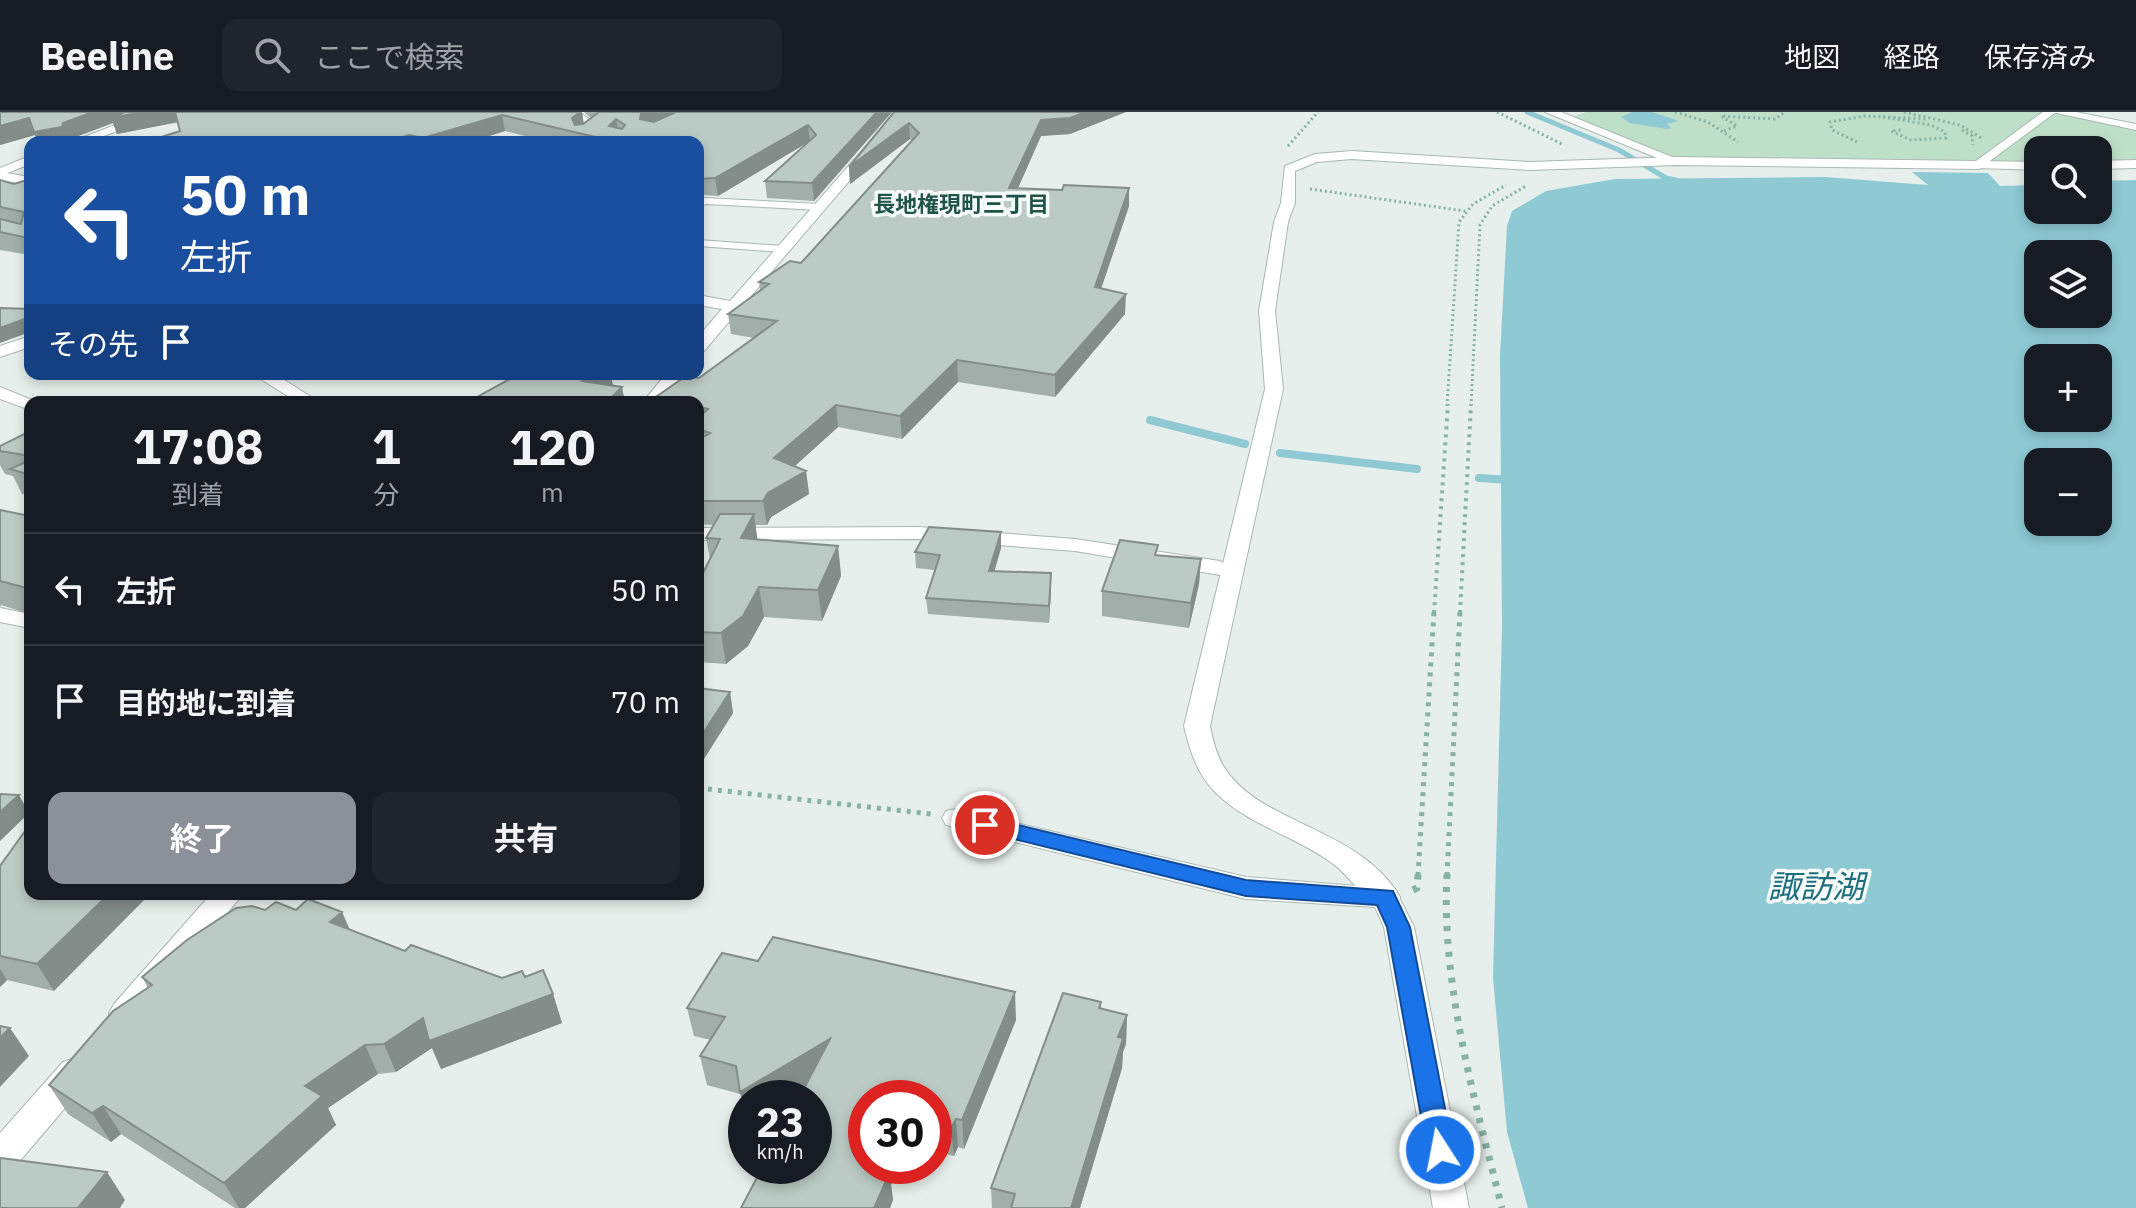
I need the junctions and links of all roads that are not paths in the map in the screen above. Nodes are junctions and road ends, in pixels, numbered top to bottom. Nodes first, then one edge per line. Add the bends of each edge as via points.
1 (160, 112) edge
2 (573, 112) edge
3 (902, 112) edge
4 (1551, 112) edge
5 (2050, 112) edge
6 (2058, 112) edge
7 (2136, 127) edge
8 (588, 135) edge
9 (94, 136) edge
10 (1671, 161) junction
11 (24, 163) edge
12 (2136, 164) edge
13 (1979, 165) junction
14 (2112, 165) edge
15 (2024, 166) edge
16 (0, 174) edge
17 (24, 180) edge
18 (724, 189) edge
19 (704, 202) edge
20 (704, 203) edge
21 (820, 207) junction
22 (783, 242) junction
23 (704, 243) edge
24 (704, 301) edge
25 (733, 306) junction
26 (704, 340) edge
27 (24, 343) edge
28 (0, 352) edge
29 (272, 380) edge
30 (670, 380) edge
31 (0, 392) edge
32 (300, 396) edge
33 (657, 396) edge
34 (24, 402) edge
35 (704, 534) edge
36 (1220, 568) dead end
37 (0, 615) edge
38 (24, 620) edge
39 (956, 818) road end
40 (1385, 897) junction
41 (223, 900) edge
42 (0, 1158) edge
43 (1451, 1208) edge

1 - 9 street
2 - 8 lane via 596,127
3 - 21 street
4 - 10 street
5 - 13 street
6 - 7 street
10 - 13 street
10 - 40 street via 1568,165 1338,155 1289,169 1267,311 1274,389 1197,726 1205,763 1225,787 1259,813 1347,858
11 - 16 street
12 - 14 street
13 - 15 street
16 - 17 street
18 - 19 lane
20 - 21 lane
21 - 22 street
22 - 23 lane
22 - 25 street
24 - 25 street
25 - 26 street
27 - 28 street
29 - 32 street
30 - 33 street
31 - 34 street
35 - 36 street via 919,533 1075,545
37 - 38 street
39 - 40 street via 1246,888
40 - 43 street via 1402,941
41 - 42 street

